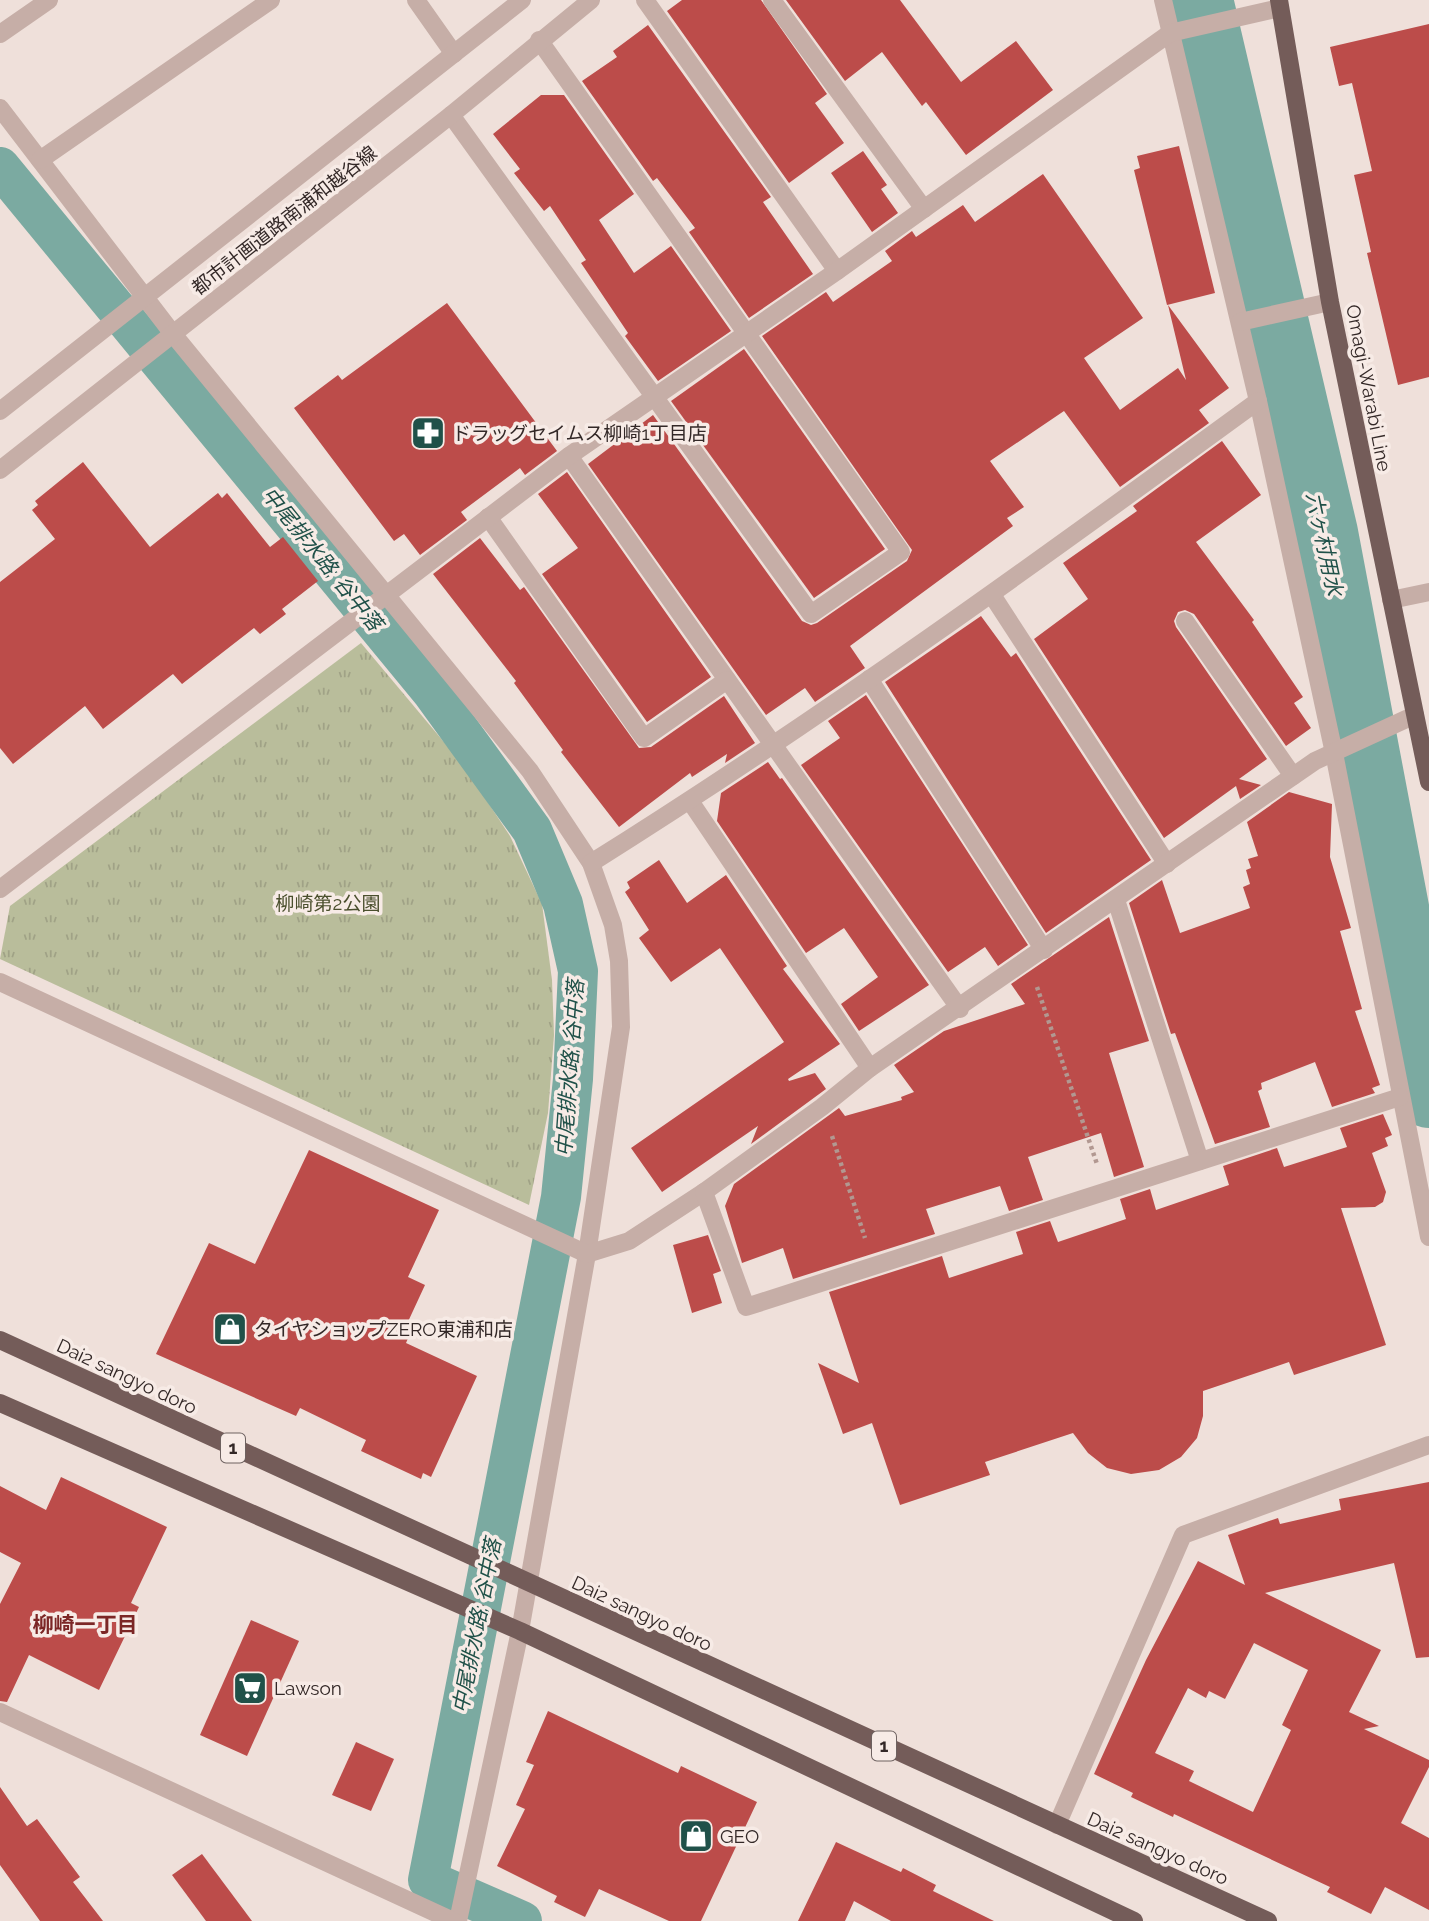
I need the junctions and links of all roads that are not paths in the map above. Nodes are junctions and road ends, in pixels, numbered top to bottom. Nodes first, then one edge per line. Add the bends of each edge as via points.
1 (49, 0) edge
2 (271, 0) edge
3 (416, 0) edge
4 (522, 0) edge
5 (591, 0) edge
6 (645, 0) edge
7 (772, 0) edge
8 (1163, 0) edge
9 (1279, 4) edge
10 (1170, 33) junction
11 (0, 34) edge
12 (539, 40) junction
13 (454, 54) junction
14 (0, 108) edge
15 (451, 115) junction
16 (40, 160) junction
17 (924, 209) junction
18 (837, 271) junction
19 (139, 302) junction
20 (1330, 302) junction
21 (1240, 322) junction
22 (748, 332) junction
23 (168, 338) junction
24 (656, 397) junction
25 (1258, 401) junction
26 (0, 411) edge
27 (569, 456) junction
28 (0, 470) edge
29 (488, 517) junction
30 (1429, 592) edge
31 (385, 593) junction
32 (992, 595) junction
33 (1391, 600) junction
34 (1185, 621) dead end
35 (869, 679) junction
36 (727, 680) junction
37 (1415, 715) junction
38 (773, 745) junction
39 (1334, 752) junction
40 (1293, 776) junction
41 (1429, 782) edge
42 (690, 801) junction
43 (591, 863) junction
44 (1167, 864) junction
45 (0, 889) edge
46 (1116, 900) junction
47 (1044, 950) junction
48 (0, 982) edge
49 (960, 1009) junction
50 (870, 1068) junction
51 (1400, 1097) junction
52 (1200, 1161) junction
53 (704, 1192) junction
54 (1429, 1237) edge
55 (587, 1254) junction
56 (0, 1340) edge
57 (0, 1404) edge
58 (1429, 1445) edge
59 (527, 1583) junction
60 (520, 1631) junction
61 (0, 1712) edge
62 (1057, 1825) junction
63 (457, 1917) edge
64 (1134, 1921) edge
65 (1268, 1921) edge

1 - 11 street
2 - 16 street
3 - 13 street
4 - 13 street, 都市計画道路南浦和越谷線
5 - 12 street, 都市計画道路南浦和越谷線
6 - 18 street
7 - 17 street
8 - 10 street
9 - 10 street
9 - 20 main road, Omagi-Warabi Line
10 - 17 street
10 - 21 street
12 - 15 street, 都市計画道路南浦和越谷線
12 - 22 street
13 - 19 street, 都市計画道路南浦和越谷線
14 - 16 street
15 - 23 street, 都市計画道路南浦和越谷線
15 - 24 street
16 - 19 street
17 - 18 street
18 - 22 street
19 - 23 street
19 - 26 street, 都市計画道路南浦和越谷線
20 - 21 street
20 - 33 main road, Omagi-Warabi Line
21 - 25 street
22 - 24 street
22 - 24 street via 901,552 811,614
23 - 28 street, 都市計画道路南浦和越谷線
23 - 31 street
24 - 27 street
25 - 32 street
25 - 39 street
27 - 29 street
27 - 36 street
29 - 31 street
29 - 36 street via 645,738
30 - 33 street
31 - 43 street via 530,771
31 - 45 street
32 - 35 street
32 - 44 street
33 - 37 main road, Omagi-Warabi Line
34 - 40 street
35 - 38 street
35 - 47 street
36 - 38 street
37 - 39 street
37 - 41 main road, Omagi-Warabi Line
38 - 42 street
38 - 49 street
39 - 40 street
39 - 51 street
40 - 44 street
42 - 43 street
42 - 50 street
43 - 55 street via 613,925 621,1027
44 - 46 street
46 - 47 street
46 - 52 street
47 - 49 street
48 - 55 street
49 - 50 street
50 - 53 street
51 - 52 street
51 - 54 street
52 - 53 street via 746,1307
53 - 55 street via 629,1241
55 - 59 street
56 - 59 main road, Dai2 sangyo doro / 1
57 - 60 main road
58 - 62 street via 1183,1535
59 - 60 street
59 - 62 main road, Dai2 sangyo doro / 1
60 - 63 street
60 - 64 main road
61 - 63 street
62 - 65 main road, Dai2 sangyo doro / 1

